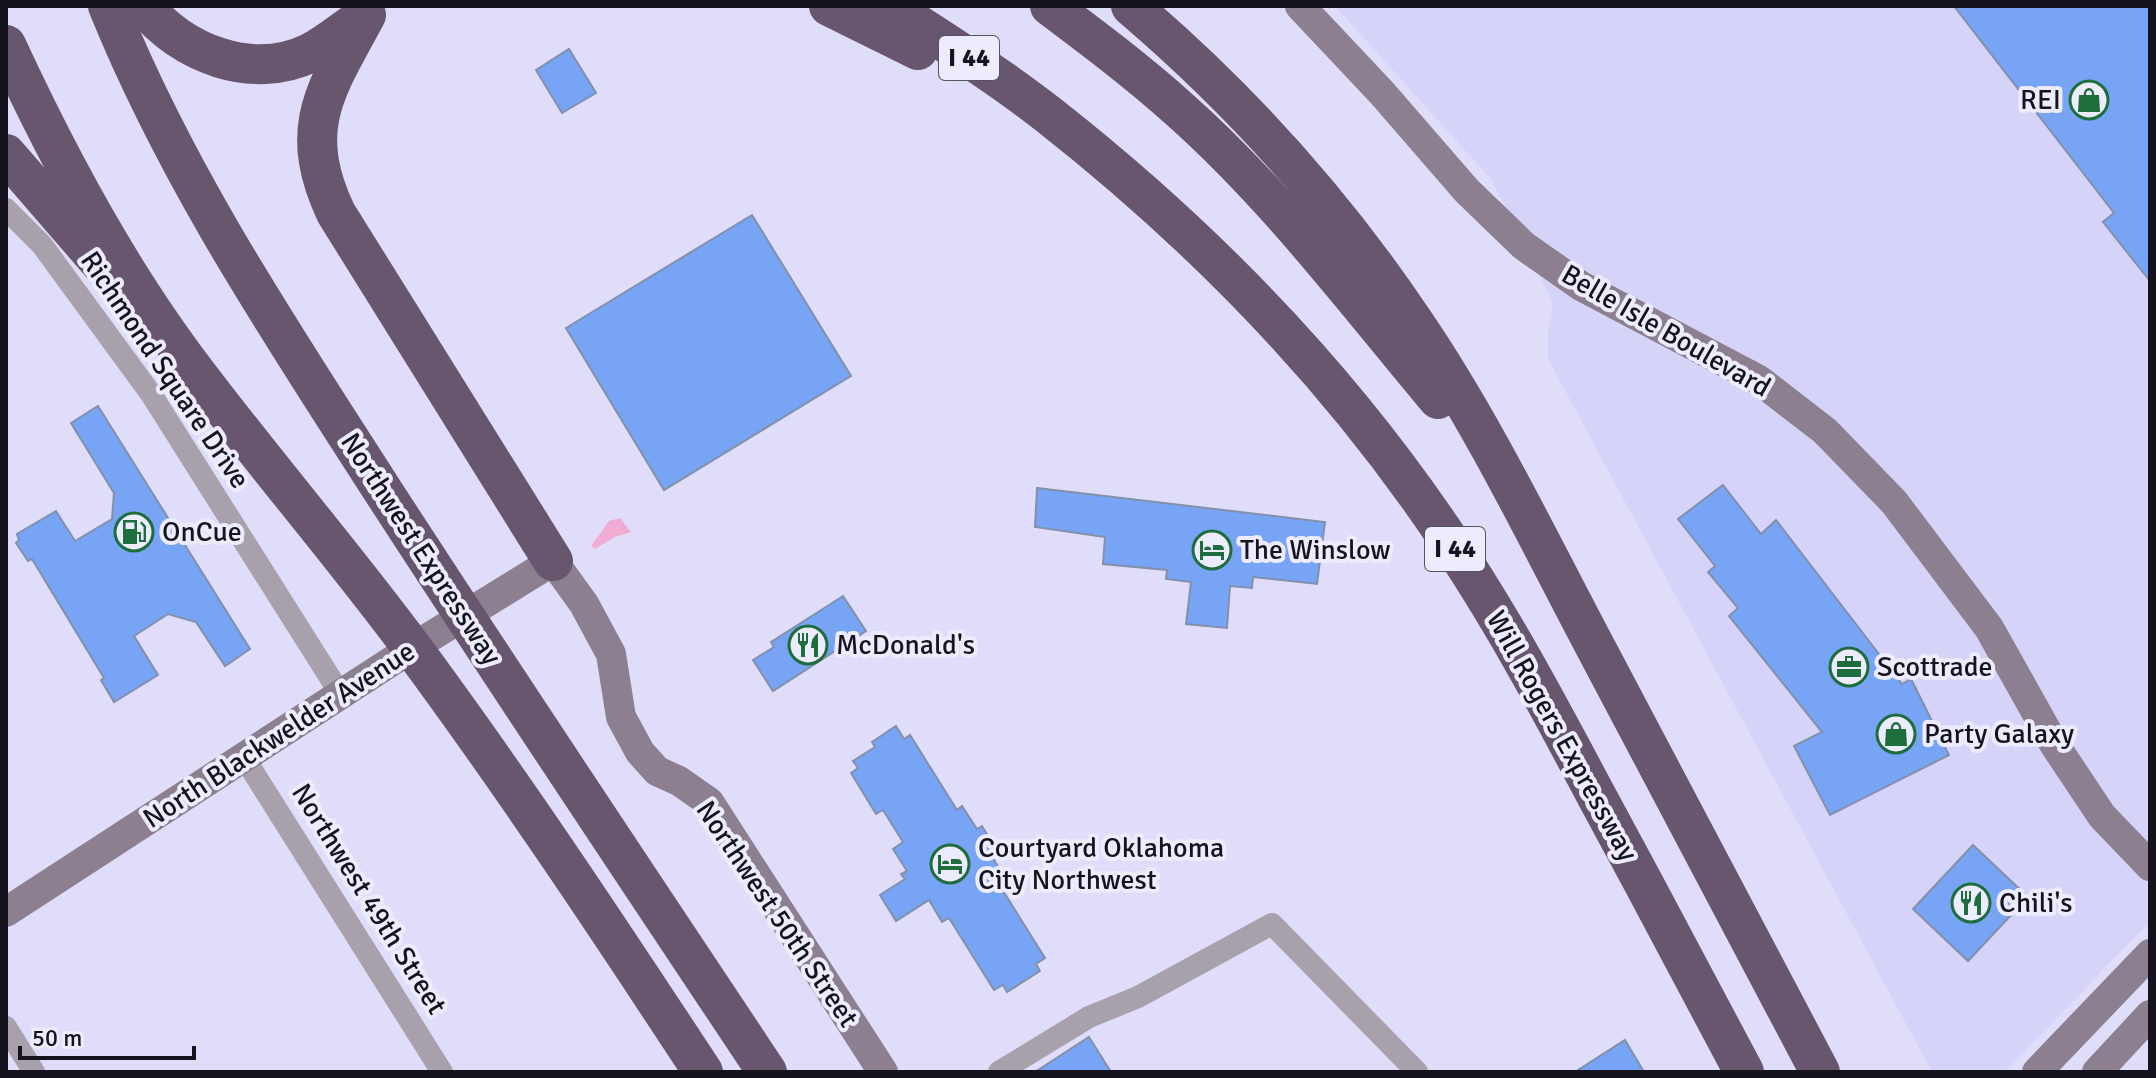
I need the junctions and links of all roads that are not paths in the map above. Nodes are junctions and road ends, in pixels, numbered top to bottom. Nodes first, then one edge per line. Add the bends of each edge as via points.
1 (108, 6) edge
2 (144, 6) edge
3 (829, 6) edge
4 (889, 6) edge
5 (1050, 6) edge
6 (1131, 6) edge
7 (1300, 6) edge
8 (374, 10) edge
9 (6, 45) edge
10 (1047, 114) junction
11 (6, 154) edge
12 (6, 209) edge
13 (180, 352) junction
14 (1508, 482) junction
15 (553, 561) junction
16 (465, 616) junction
17 (412, 648) junction
18 (341, 695) junction
19 (245, 759) junction
20 (2150, 866) edge
21 (6, 912) edge
22 (2150, 954) edge
23 (2150, 1015) edge
24 (6, 1027) edge
25 (34, 1072) edge
26 (442, 1072) edge
27 (703, 1072) edge
28 (767, 1072) edge
29 (883, 1072) edge
30 (999, 1072) edge
31 (1417, 1072) edge
32 (1744, 1072) edge
33 (1820, 1072) edge
34 (2037, 1072) edge
35 (2097, 1072) edge

1 - 16 highway, Northwest Expressway via 171,143 250,285
2 - 8 highway via 187,44 227,61 252,63 310,53
3 - 10 highway
4 - 10 highway, Will Rogers Expressway / I 44
5 - 14 highway via 1179,109 1247,176
6 - 14 highway, I 44 via 1233,98 1332,211 1414,321
7 - 20 street, Belle Isle Boulevard via 1467,191 1524,246 1581,286 1759,380 1825,431 1894,502 1989,628 2054,744 2102,816
8 - 15 highway via 325,90 320,108 316,149 325,190
9 - 13 highway, Northwest Expressway via 107,239
10 - 32 highway, Will Rogers Expressway / I 44 via 1146,195 1253,298 1352,411 1441,527 1558,722
11 - 13 highway
12 - 18 street, Richmond Square Drive via 42,245 151,394
13 - 17 highway, Northwest Expressway
14 - 33 highway, I 44
15 - 16 street, North Blackwelder Avenue
15 - 29 street, Northwest 50th Street via 611,654 621,717 640,752 657,771 709,802
16 - 17 street, North Blackwelder Avenue
16 - 28 highway, Northwest Expressway
17 - 18 street, North Blackwelder Avenue
17 - 27 highway, Northwest Expressway via 566,865
18 - 19 street, North Blackwelder Avenue
19 - 21 street, North Blackwelder Avenue
19 - 26 street, Northwest 49th Street
22 - 34 street
23 - 35 street
24 - 25 street
30 - 31 street via 1089,1017 1138,997 1272,924

